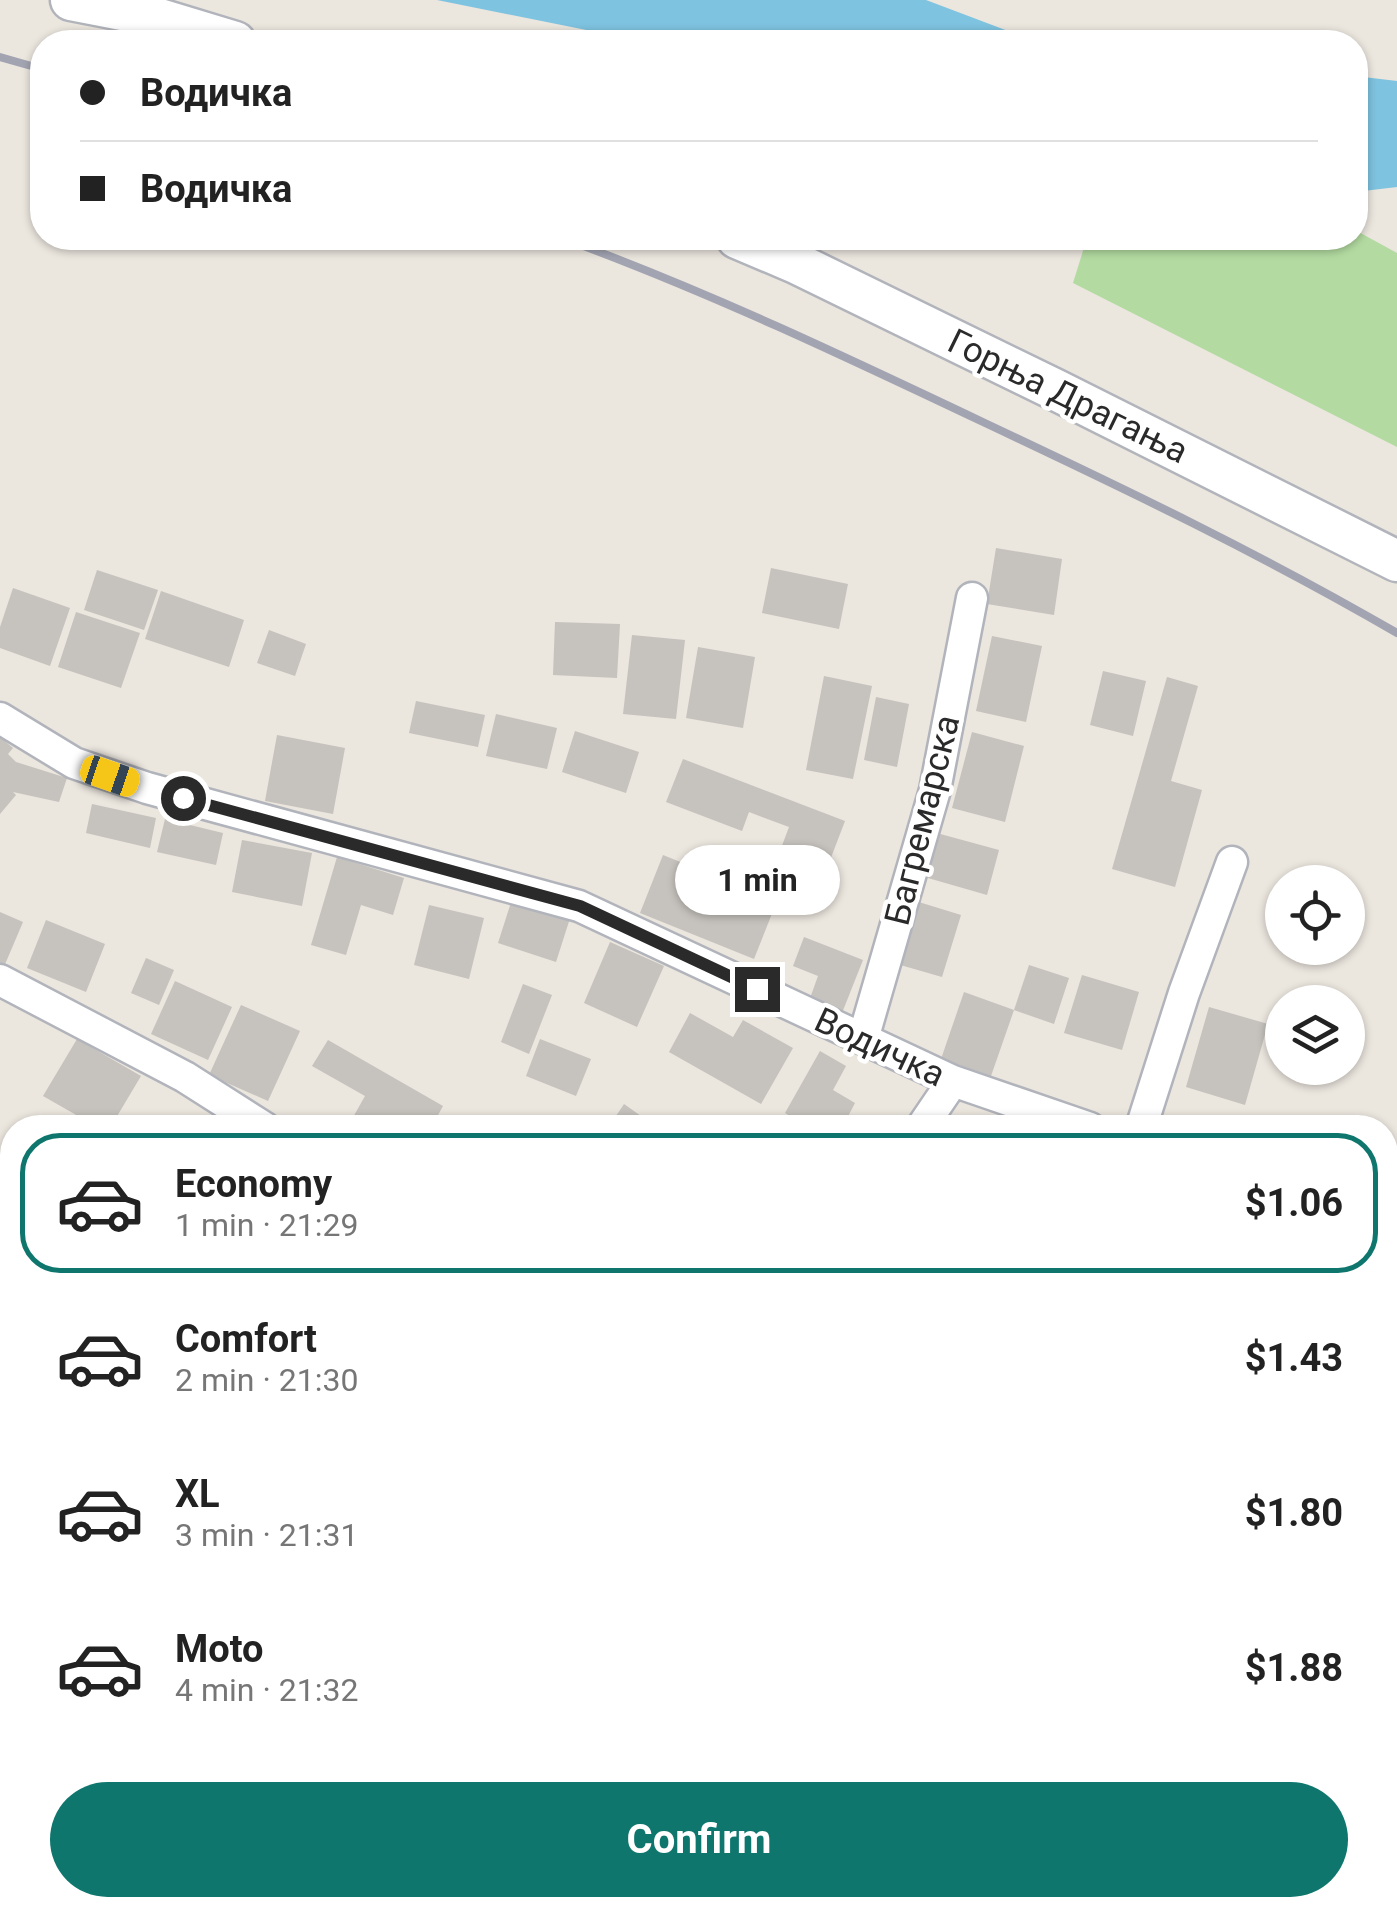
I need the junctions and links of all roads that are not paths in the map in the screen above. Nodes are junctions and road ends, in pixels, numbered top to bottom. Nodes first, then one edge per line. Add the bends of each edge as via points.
1 (70, 0) edge
2 (196, 30) edge
3 (763, 250) edge
4 (1397, 561) edge
5 (972, 598) dead end
6 (0, 718) edge
7 (1232, 862) dead end
8 (0, 980) edge
9 (863, 1039) junction
10 (954, 1081) junction
11 (244, 1115) edge
12 (930, 1115) edge
13 (1052, 1115) edge
14 (1145, 1115) edge

1 - 2 street
3 - 4 street, Горња Драгања
5 - 9 street, Багремарска via 935,790
6 - 9 street, Водичка via 74,763 147,788 580,906
7 - 14 street
8 - 11 street
9 - 10 street, Водичка
10 - 12 street
10 - 13 street, Водичка

